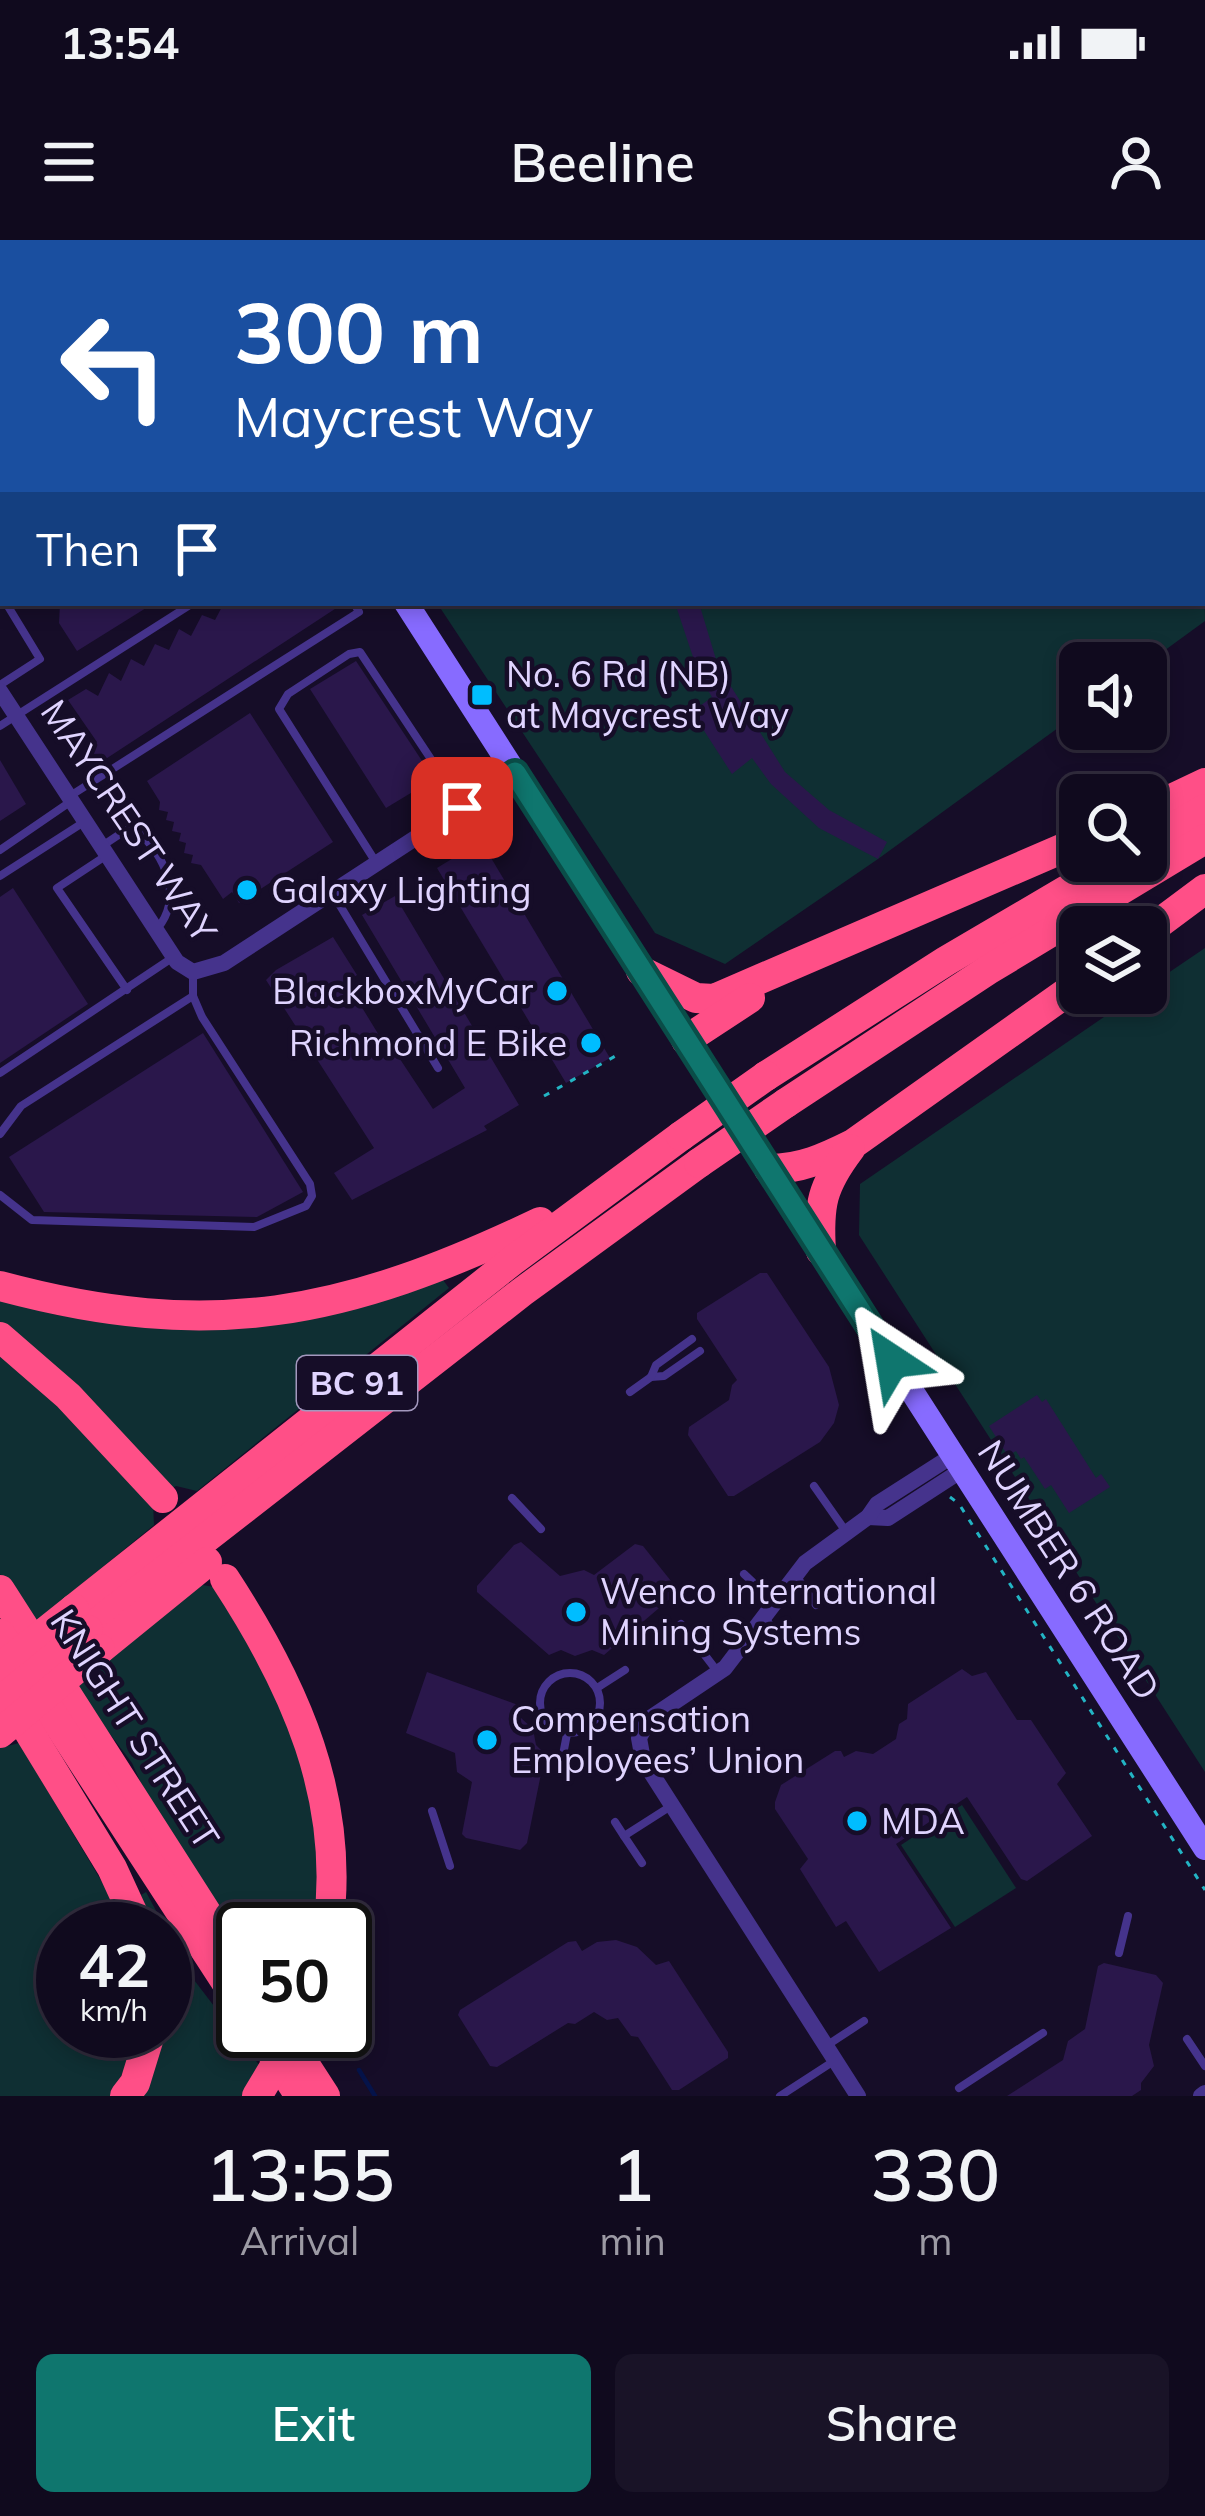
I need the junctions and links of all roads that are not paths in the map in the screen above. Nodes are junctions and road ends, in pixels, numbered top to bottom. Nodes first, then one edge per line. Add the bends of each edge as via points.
1 (8, 606) edge
2 (188, 606) edge
3 (355, 606) edge
4 (408, 606) edge
5 (0, 688) edge
6 (16, 716) junction
7 (0, 726) edge
8 (515, 773) junction
9 (1205, 783) edge
10 (70, 799) junction
11 (1167, 801) edge
12 (462, 808) junction
13 (1205, 809) edge
14 (85, 821) junction
15 (1167, 832) edge
16 (1205, 839) edge
17 (0, 850) edge
18 (1059, 850) edge
19 (104, 851) junction
20 (376, 863) junction
21 (0, 876) edge
22 (1081, 882) edge
23 (1205, 889) edge
24 (332, 893) junction
25 (1167, 917) edge
26 (156, 930) junction
27 (174, 957) junction
28 (805, 961) junction
29 (641, 970) junction
30 (194, 972) junction
31 (127, 990) junction
32 (193, 996) junction
33 (1059, 998) edge
34 (686, 1040) junction
35 (438, 1069) dead end
36 (0, 1073) edge
37 (0, 1133) edge
38 (853, 1144) junction
39 (690, 1149) junction
40 (644, 1162) junction
41 (769, 1169) junction
42 (0, 1195) edge
43 (820, 1251) junction
44 (0, 1286) edge
45 (0, 1336) edge
46 (692, 1339) dead end
47 (700, 1351) dead end
48 (651, 1377) junction
49 (630, 1392) dead end
50 (957, 1463) junction
51 (814, 1486) dead end
52 (163, 1498) dead end
53 (512, 1498) dead end
54 (542, 1529) dead end
55 (847, 1533) junction
56 (744, 1574) dead end
57 (796, 1574) junction
58 (225, 1579) dead end
59 (0, 1590) edge
60 (816, 1605) dead end
61 (770, 1610) junction
62 (681, 1624) dead end
63 (87, 1629) junction
64 (0, 1634) edge
65 (776, 1634) dead end
66 (0, 1668) edge
67 (626, 1670) dead end
68 (718, 1672) junction
69 (0, 1684) edge
70 (597, 1688) junction
71 (0, 1701) edge
72 (0, 1733) edge
73 (567, 1734) junction
74 (562, 1766) dead end
75 (672, 1805) junction
76 (432, 1811) dead end
77 (615, 1822) dead end
78 (624, 1836) junction
79 (1205, 1848) edge
80 (642, 1863) dead end
81 (450, 1866) dead end
82 (128, 1902) edge
83 (330, 1902) edge
84 (1128, 1916) dead end
85 (216, 1928) edge
86 (1119, 1953) dead end
87 (216, 1966) edge
88 (864, 2021) dead end
89 (1043, 2033) dead end
90 (1187, 2039) dead end
91 (830, 2053) junction
92 (143, 2058) edge
93 (275, 2058) edge
94 (280, 2058) edge
95 (300, 2058) edge
96 (1205, 2066) edge
97 (959, 2088) dead end
98 (125, 2096) edge
99 (257, 2096) edge
100 (300, 2096) edge
101 (325, 2096) edge
102 (780, 2096) edge
103 (858, 2096) edge

1 - 5 lane via 40,659
2 - 6 lane
3 - 10 lane via 359,612
4 - 8 main road, NUMBER 6 ROAD
5 - 6 street, MAYCREST WAY
6 - 7 lane
6 - 10 street, MAYCREST WAY
8 - 12 street, MAYCREST WAY
8 - 29 main road, NUMBER 6 ROAD
9 - 11 highway
10 - 14 street, MAYCREST WAY
10 - 17 lane
12 - 20 street, MAYCREST WAY
12 - 20 lane via 364,655 334,664 282,699 280,709
13 - 15 highway
14 - 19 street, MAYCREST WAY
14 - 21 lane
16 - 39 highway, BC 91, bridge via 786,1102
18 - 28 highway
19 - 26 street, MAYCREST WAY
19 - 26 lane via 126,830 146,838 172,887
19 - 31 lane via 57,888
20 - 24 street, MAYCREST WAY
22 - 39 highway, BC 91, bridge via 766,1076
23 - 25 highway
24 - 30 street, MAYCREST WAY via 224,963
24 - 35 lane
26 - 27 street, MAYCREST WAY
27 - 30 street, MAYCREST WAY
27 - 31 lane
28 - 29 highway via 714,999
28 - 34 highway
29 - 34 main road, NUMBER 6 ROAD
30 - 32 lane
31 - 36 lane
32 - 37 lane via 21,1106
32 - 42 lane via 310,1184 306,1207 254,1227 32,1220
33 - 38 highway
34 - 41 main road, NUMBER 6 ROAD
38 - 41 highway via 816,1162
38 - 43 highway via 827,1179
39 - 40 highway, BC 91
39 - 63 highway, BC 91 via 418,1390
40 - 44 highway via 483,1250 311,1308 230,1318 151,1315
40 - 63 highway, BC 91 via 512,1261
41 - 43 main road, NUMBER 6 ROAD
43 - 50 main road, NUMBER 6 ROAD
45 - 52 highway
46 - 48 lane
47 - 48 lane
48 - 49 lane
50 - 55 street via 888,1518 868,1517
50 - 79 main road, NUMBER 6 ROAD
51 - 55 lane
53 - 54 lane
55 - 57 street
56 - 61 lane
57 - 60 lane
57 - 61 street
58 - 83 highway via 307,1731 333,1847
59 - 85 highway, KNIGHT STREET
61 - 65 lane
61 - 68 street
62 - 68 lane
63 - 66 highway, BC 91, bridge
63 - 71 highway, BC 91, bridge
63 - 72 highway, bridge
64 - 87 highway, KNIGHT STREET
67 - 70 lane
68 - 75 street via 649,1719 639,1738 643,1760
69 - 82 highway
70 - 73 lane via 598,1716 586,1730
70 - 73 lane via 572,1672 544,1687 543,1717
73 - 74 lane
75 - 78 lane
75 - 91 street
76 - 81 lane
77 - 78 lane
78 - 80 lane
84 - 86 lane
88 - 91 lane
89 - 97 lane
90 - 96 lane
91 - 102 lane
91 - 103 street
92 - 98 highway
93 - 100 highway
94 - 99 highway, bridge
95 - 101 highway

